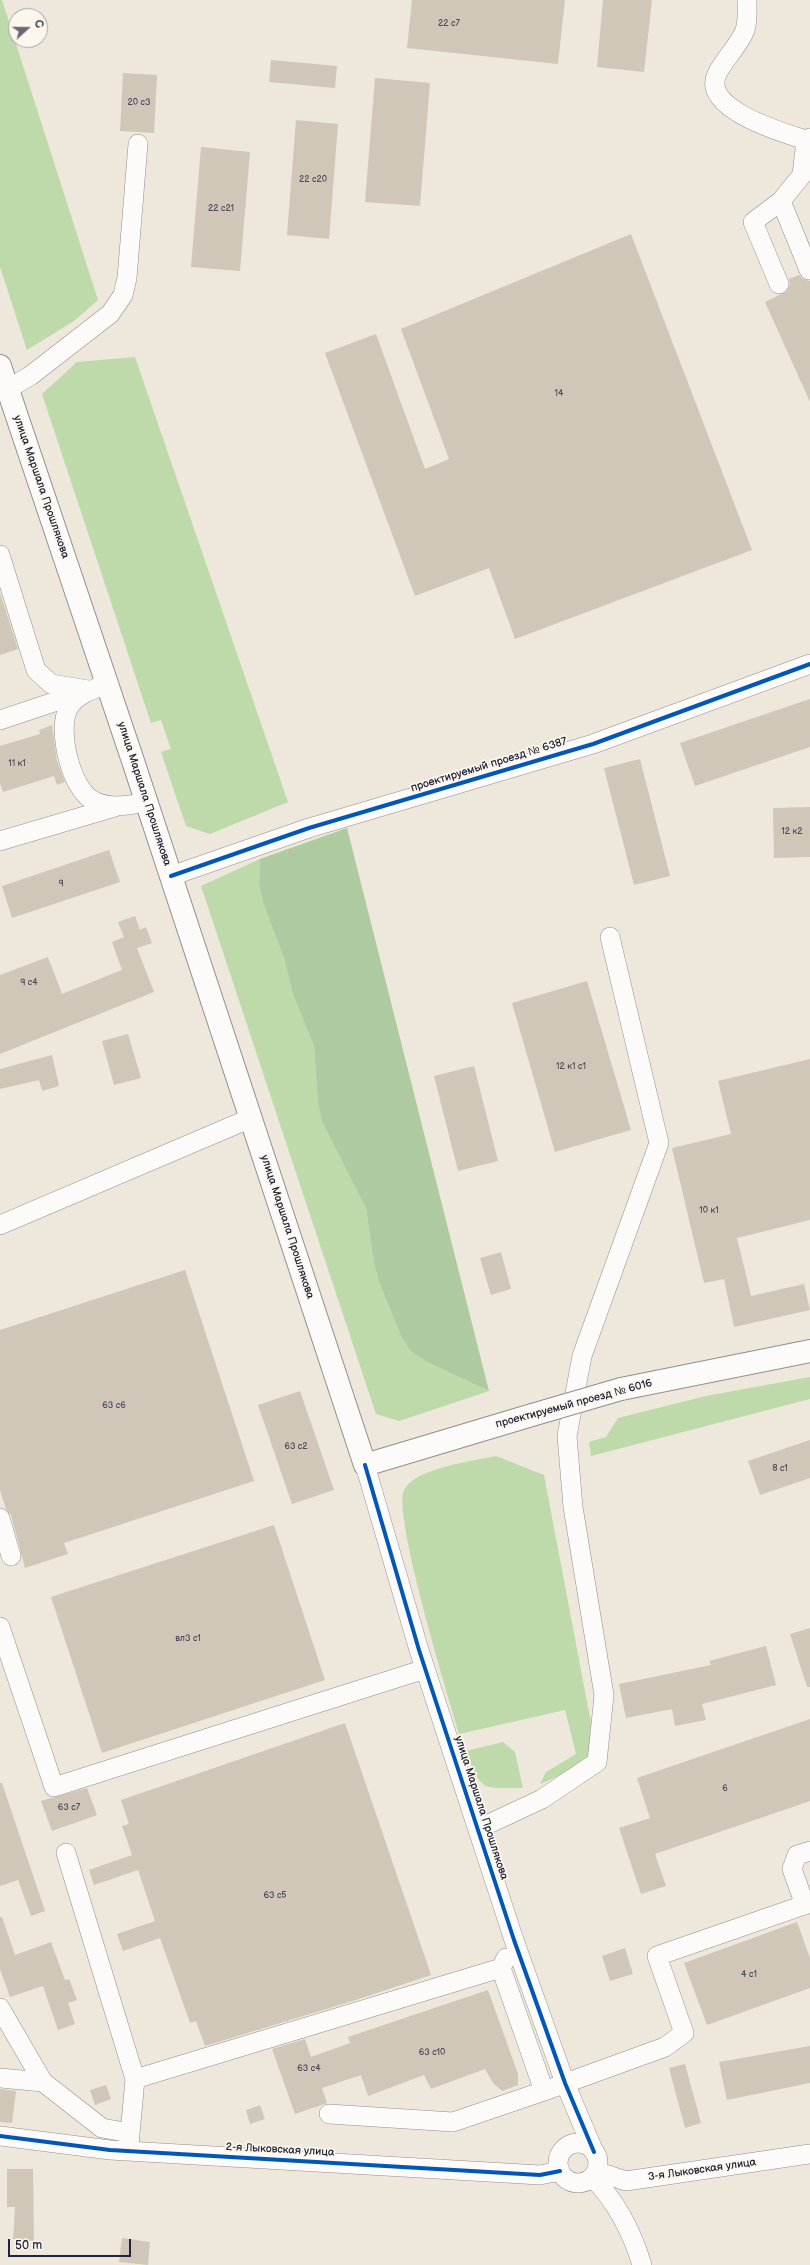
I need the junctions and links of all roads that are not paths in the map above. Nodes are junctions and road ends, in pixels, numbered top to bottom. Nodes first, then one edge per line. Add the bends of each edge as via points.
1 (747, 0) edge
2 (808, 139) edge
3 (138, 144) dead end
4 (781, 201) junction
5 (810, 270) edge
6 (779, 284) dead end
7 (0, 366) edge
8 (7, 402) edge
9 (0, 555) edge
10 (810, 664) edge
11 (98, 687) junction
12 (0, 720) edge
13 (147, 802) junction
14 (116, 807) junction
15 (0, 841) edge
16 (171, 876) junction
17 (610, 937) dead end
18 (251, 1118) junction
19 (0, 1225) edge
20 (810, 1351) edge
21 (365, 1465) junction
22 (0, 1518) edge
23 (11, 1556) dead end
24 (0, 1627) edge
25 (425, 1668) junction
26 (478, 1829) junction
27 (810, 1851) edge
28 (66, 1853) dead end
29 (808, 1904) edge
30 (514, 1940) junction
31 (500, 1968) junction
32 (0, 2008) edge
33 (0, 2078) edge
34 (134, 2079) junction
35 (43, 2082) junction
36 (567, 2087) junction
37 (544, 2091) junction
38 (329, 2114) dead end
39 (0, 2136) edge
40 (129, 2142) junction
41 (564, 2150) junction
42 (594, 2152) junction
43 (810, 2154) edge
44 (560, 2172) junction
45 (594, 2174) junction
46 (642, 2265) edge

1 - 2 street via 745,30 716,76 715,87 722,100 759,125
2 - 4 street via 802,174
3 - 8 street via 127,278 122,295 110,314 30,376
4 - 5 street
4 - 6 street via 763,215 777,252 770,262
7 - 8 main road, улица Маршала Прошлякова
8 - 11 main road, улица Маршала Прошлякова
9 - 11 street via 36,670 51,684
10 - 16 street, проектируемый проезд № 6387 via 593,744 309,828
11 - 12 street
11 - 13 main road, улица Маршала Прошлякова
11 - 14 street via 70,705 64,716 67,752 75,782 86,796 95,802
13 - 14 street
13 - 16 main road, улица Маршала Прошлякова
14 - 15 street
16 - 18 main road, улица Маршала Прошлякова
17 - 26 street via 659,1142 582,1356 567,1436 573,1507 604,1695 597,1762 542,1799
18 - 19 street
18 - 21 main road, улица Маршала Прошлякова
20 - 21 main road, проектируемый проезд № 6016, bridge via 621,1390
21 - 25 street, улица Маршала Прошлякова
22 - 23 street
24 - 25 street via 54,1787
25 - 26 street, улица Маршала Прошлякова
26 - 30 street, улица Маршала Прошлякова
27 - 29 street via 797,1855 792,1869
28 - 34 street
29 - 36 street via 658,1956 684,2034 665,2047
30 - 31 street
30 - 36 street, улица Маршала Прошлякова
31 - 34 street
31 - 37 street
32 - 35 street
33 - 35 street
34 - 40 street
35 - 40 street via 102,2128
36 - 37 street
36 - 41 street, улица Маршала Прошлякова via 569,2135
36 - 42 street, улица Маршала Прошлякова
37 - 38 street via 453,2122
39 - 40 street, 2-я Лыковская улица
40 - 44 street, 2-я Лыковская улица via 540,2175
41 - 42 street via 570,2145 583,2144
41 - 44 street, улица Маршала Прошлякова via 559,2160
42 - 45 street, улица Маршала Прошлякова via 597,2158
43 - 45 street, 3-я Лыковская улица via 626,2181
44 - 45 street via 575,2183 581,2183
45 - 46 street via 620,2211 634,2240

